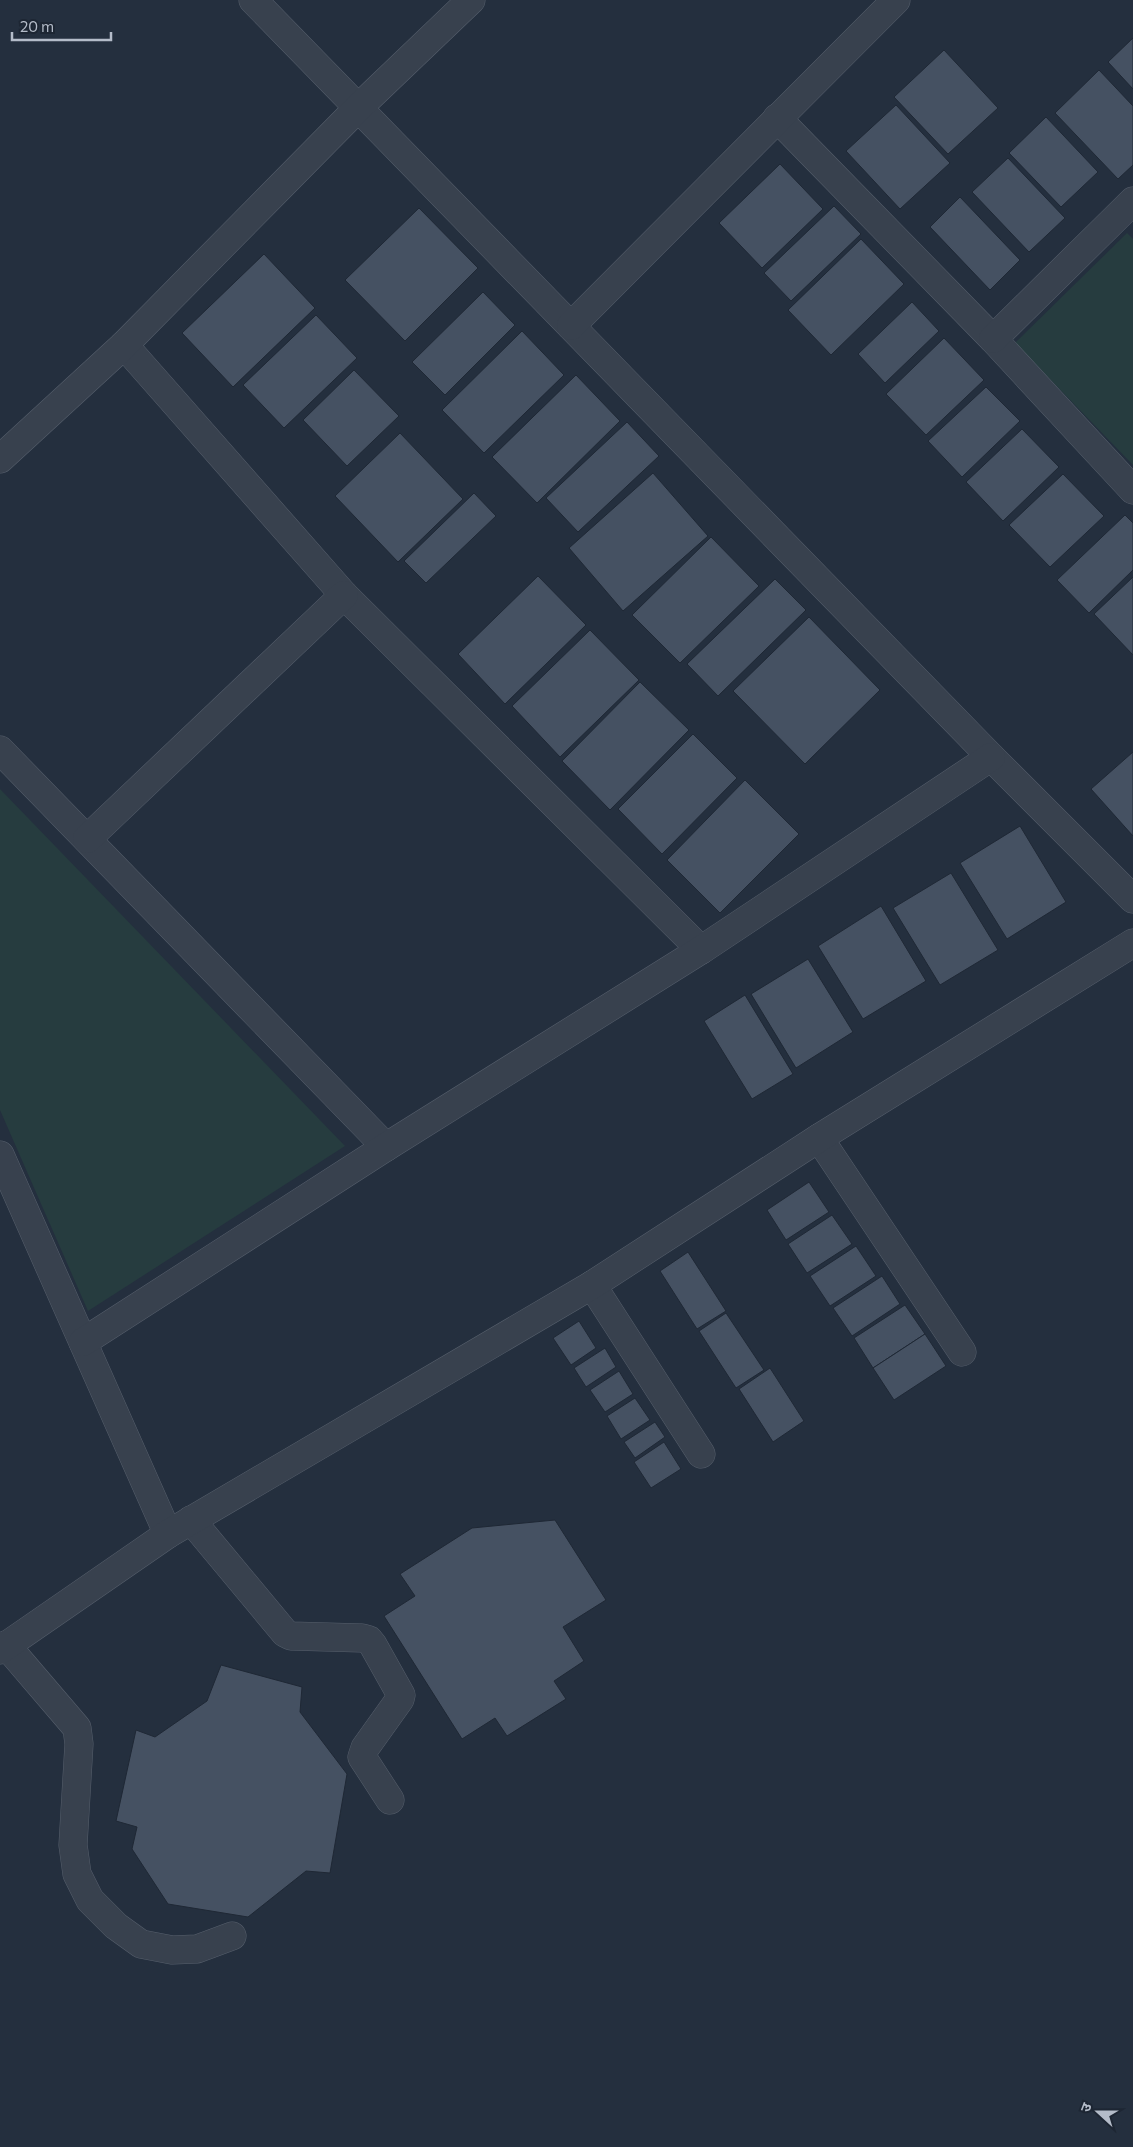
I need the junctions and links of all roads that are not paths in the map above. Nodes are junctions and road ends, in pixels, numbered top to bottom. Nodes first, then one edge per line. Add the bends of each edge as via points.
1 (253, 0) edge
2 (471, 0) edge
3 (896, 0) edge
4 (358, 108) junction
5 (777, 118) junction
6 (1130, 208) edge
7 (571, 326) junction
8 (993, 339) junction
9 (124, 345) junction
10 (0, 459) edge
11 (1133, 490) edge
12 (344, 595) junction
13 (0, 750) edge
14 (992, 757) junction
15 (87, 839) junction
16 (1133, 899) edge
17 (1133, 943) edge
18 (701, 950) junction
19 (819, 1138) junction
20 (386, 1147) junction
21 (0, 1155) edge
22 (592, 1285) junction
23 (83, 1342) junction
24 (962, 1352) dead end
25 (701, 1454) dead end
26 (191, 1520) junction
27 (168, 1534) junction
28 (3, 1648) edge
29 (390, 1800) dead end
30 (232, 1936) dead end

1 - 4 street
2 - 4 street
3 - 5 street
4 - 7 street
4 - 9 street
5 - 7 street
5 - 8 street
6 - 8 street
7 - 14 street
8 - 11 street
9 - 10 street
9 - 12 street
12 - 15 street
12 - 18 street
13 - 15 street
14 - 16 street
14 - 18 street
15 - 20 street
17 - 19 street
18 - 20 street
19 - 22 street
19 - 24 street
20 - 23 street
21 - 23 street
22 - 25 street
22 - 26 street
23 - 27 street
26 - 27 street
26 - 29 street via 285,1633 292,1636 362,1638 374,1645 401,1695 362,1757
27 - 28 street
28 - 30 street via 77,1728 79,1744 73,1845 77,1874 90,1900 116,1926 141,1944 172,1950 197,1949

